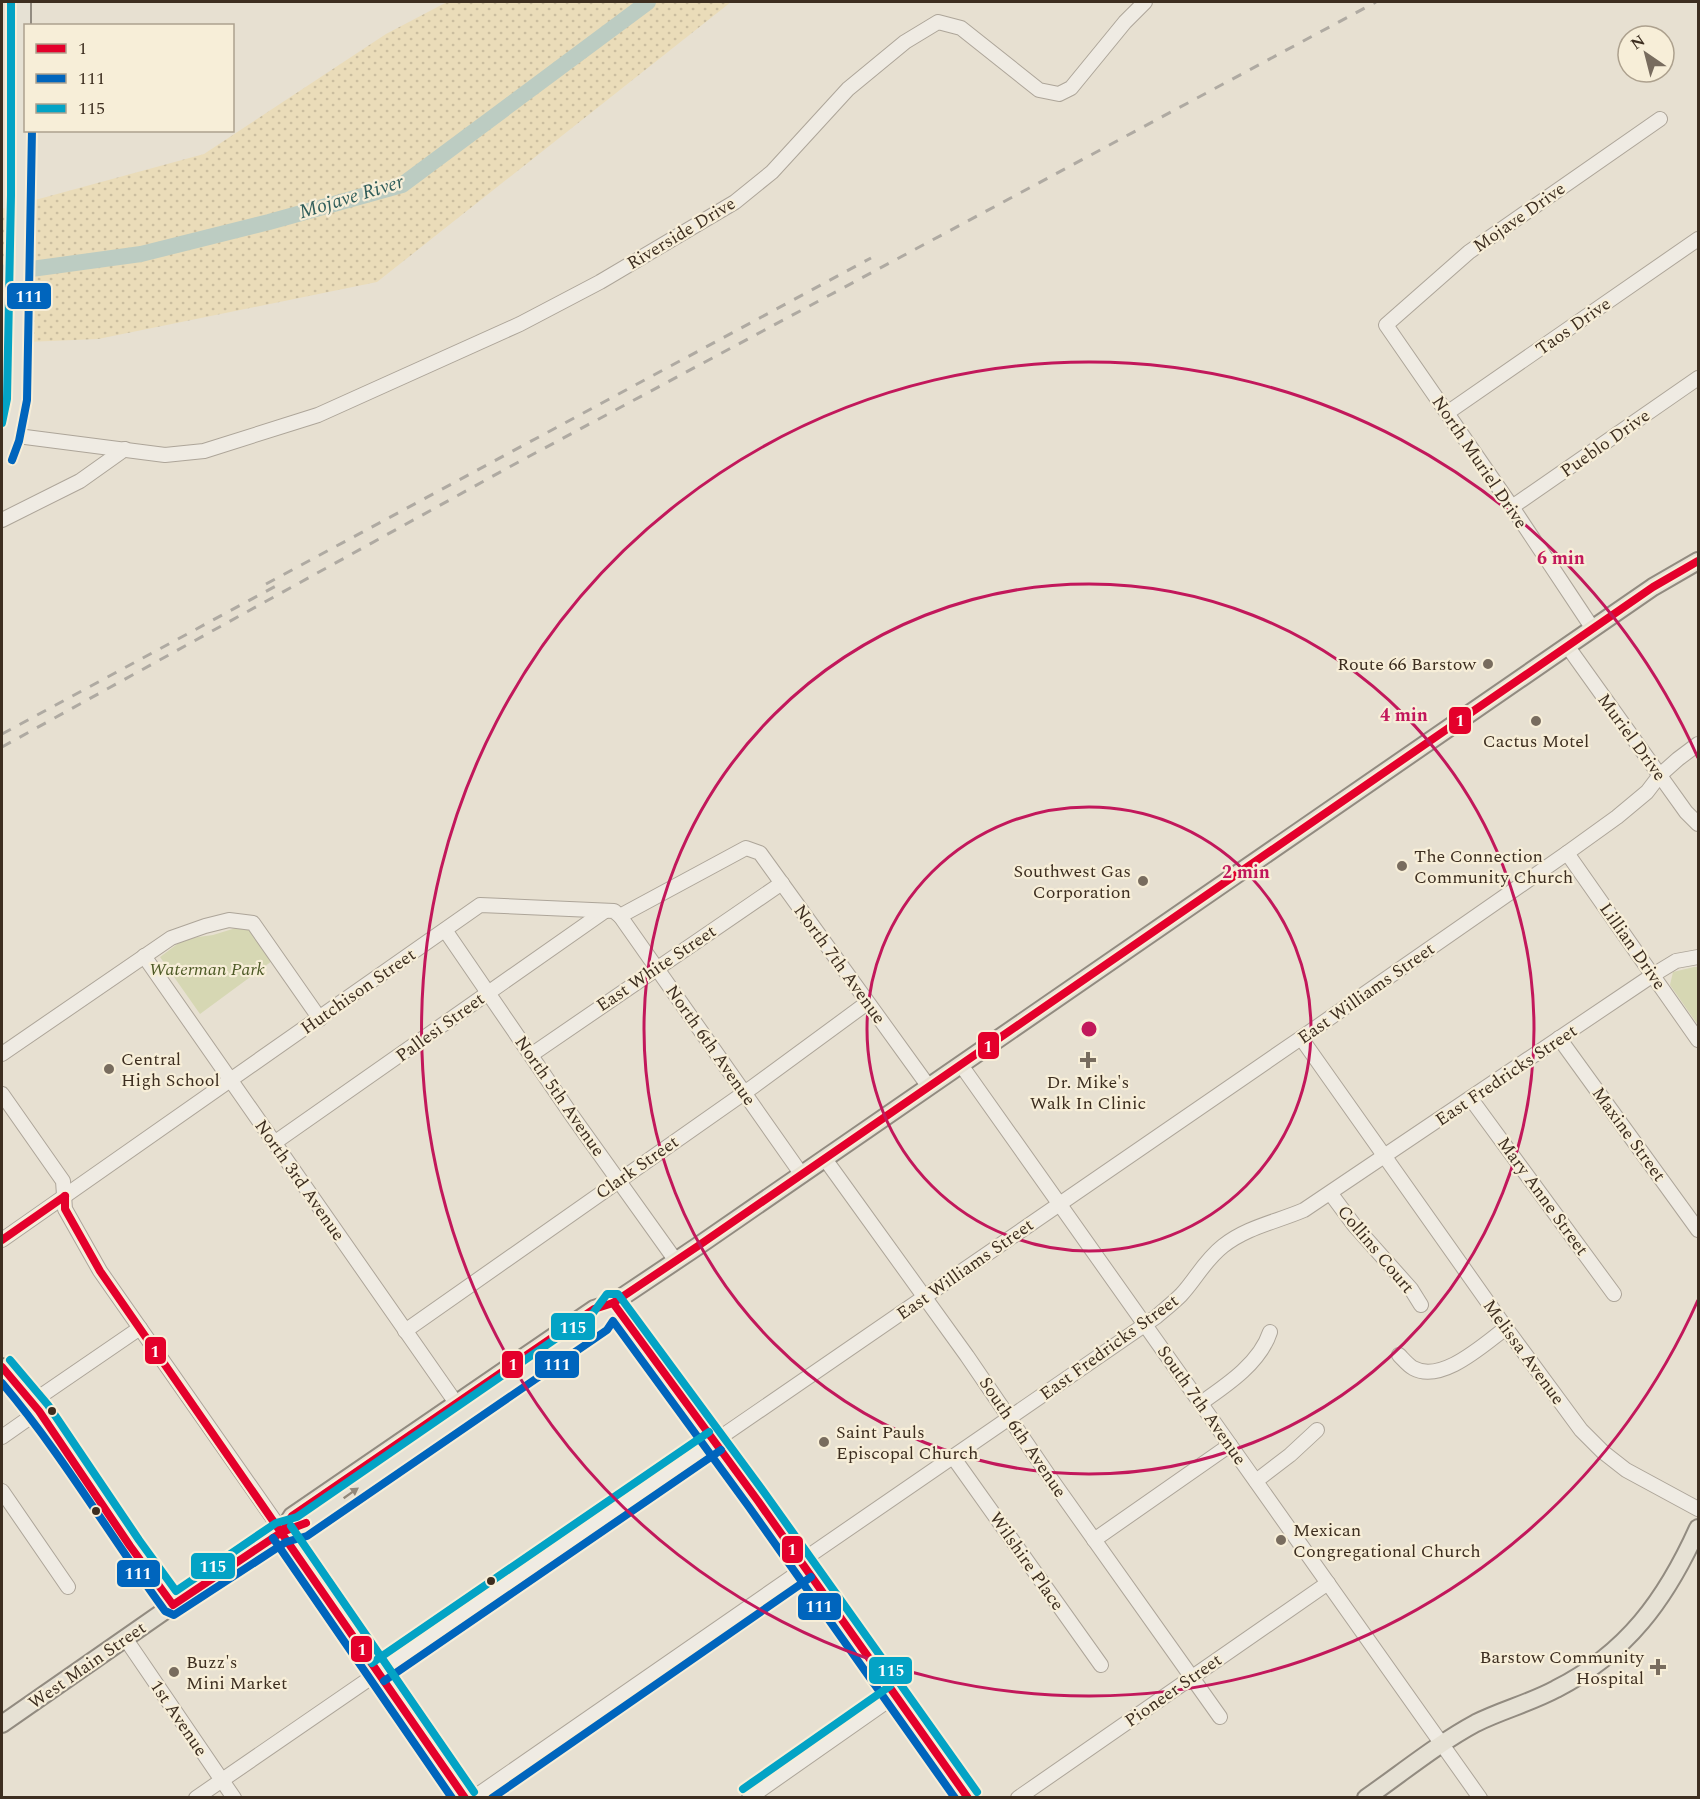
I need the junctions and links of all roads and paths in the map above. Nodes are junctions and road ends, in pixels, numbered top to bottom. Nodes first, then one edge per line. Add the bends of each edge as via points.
1 (22, 2) edge
2 (1145, 2) edge
3 (1660, 119) dead end
4 (1698, 239) edge
5 (1386, 326) joint
6 (1698, 378) edge
7 (1447, 413) junction
8 (2, 434) edge
9 (125, 449) junction
10 (2, 456) edge
11 (1512, 507) junction
12 (2, 520) edge
13 (1698, 561) edge
14 (1593, 629) junction
15 (1568, 647) junction
16 (1698, 744) edge
17 (1660, 775) junction
18 (1698, 824) edge
19 (1567, 853) junction
20 (782, 883) junction
21 (605, 910) junction
22 (620, 916) junction
23 (445, 930) junction
24 (144, 956) junction
25 (1698, 957) edge
26 (656, 968) junction
27 (1653, 975) junction
28 (488, 992) junction
29 (867, 1003) junction
30 (320, 1018) junction
31 (1301, 1038) junction
32 (1560, 1038) junction
33 (1698, 1040) edge
34 (2, 1054) edge
35 (531, 1055) junction
36 (961, 1065) junction
37 (230, 1080) junction
38 (929, 1087) junction
39 (744, 1092) junction
40 (2, 1094) edge
41 (1471, 1098) junction
42 (274, 1143) junction
43 (1384, 1157) junction
44 (825, 1159) junction
45 (802, 1175) junction
46 (619, 1180) junction
47 (1331, 1194) junction
48 (65, 1196) junction
49 (1060, 1203) junction
50 (1698, 1230) edge
51 (2, 1240) edge
52 (676, 1261) junction
53 (1614, 1294) dead end
54 (925, 1297) junction
55 (614, 1303) junction
56 (1421, 1305) dead end
57 (1145, 1324) junction
58 (140, 1328) junction
59 (1506, 1328) junction
60 (405, 1330) junction
61 (1270, 1332) dead end
62 (1399, 1355) dead end
63 (2, 1367) edge
64 (456, 1403) junction
65 (1201, 1403) junction
66 (35, 1406) junction
67 (1011, 1418) junction
68 (1317, 1430) dead end
69 (2, 1437) edge
70 (715, 1441) junction
71 (1230, 1445) junction
72 (953, 1457) junction
73 (1256, 1481) junction
74 (2, 1491) edge
75 (1698, 1509) edge
76 (1698, 1528) edge
77 (282, 1532) junction
78 (1094, 1540) junction
79 (803, 1565) junction
80 (1328, 1583) junction
81 (68, 1587) dead end
82 (173, 1605) junction
83 (125, 1638) junction
84 (1101, 1665) dead end
85 (378, 1672) junction
86 (1191, 1677) junction
87 (896, 1695) junction
88 (1220, 1717) dead end
89 (2, 1724) edge
90 (1443, 1744) junction
91 (222, 1780) junction
92 (196, 1797) edge
93 (234, 1797) edge
94 (465, 1797) edge
95 (473, 1797) edge
96 (749, 1797) edge
97 (968, 1797) edge
98 (1018, 1797) edge
99 (1366, 1797) edge
100 (1480, 1797) edge

1 - 10 main road, bridge via 17,400
2 - 9 street, Riverside Drive via 1071,88 1059,94 1039,90 961,28 938,22 904,42 848,89 772,172 735,202 600,282 520,324 318,416 183,454
3 - 5 street, Mojave Drive via 1469,252
4 - 7 street, Taos Drive
5 - 7 street, North Muriel Drive
6 - 11 street, Pueblo Drive
7 - 11 street, North Muriel Drive
8 - 9 street
9 - 12 street via 119,463 97,481 80,481
11 - 14 street, North Muriel Drive
13 - 14 main road
14 - 15 main road
15 - 17 street, Muriel Drive
15 - 36 main road
16 - 17 street, East Williams Street
17 - 18 street, Muriel Drive
17 - 19 street, East Williams Street via 1647,792
19 - 27 street, Lillian Drive
19 - 31 street, East Williams Street
20 - 22 street, North 7th Avenue via 760,853 746,848
20 - 26 street, East White Street
20 - 29 street, North 7th Avenue
21 - 22 street, Hutchison Street
21 - 23 street, Hutchison Street via 480,905
21 - 28 street, Pallesi Street
22 - 26 street, North 6th Avenue
23 - 28 street, North 5th Avenue
23 - 30 street, Hutchison Street
24 - 30 street via 171,938 204,926 229,921 253,923
24 - 34 street
24 - 37 street, North 3rd Avenue
25 - 27 street, East Fredricks Street via 1676,961
26 - 35 street, East White Street
26 - 39 street, North 6th Avenue
27 - 32 street, East Fredricks Street
27 - 33 street, Lillian Drive
28 - 35 street, North 5th Avenue
28 - 42 street, Pallesi Street
29 - 38 street, North 7th Avenue
29 - 39 street, Clark Street
30 - 37 street, Hutchison Street
31 - 43 street, Melissa Avenue
31 - 49 street, East Williams Street
32 - 41 street, East Fredricks Street
32 - 50 street, Maxine Street
35 - 46 street, North 5th Avenue
36 - 38 main road
36 - 49 street, South 7th Avenue
37 - 42 street, North 3rd Avenue
37 - 48 street, Hutchison Street
38 - 44 main road
39 - 45 street, North 6th Avenue
39 - 46 street, Clark Street
40 - 48 street via 63,1181
41 - 43 street, East Fredricks Street
41 - 53 street, Mary Anne Street
42 - 60 street, North 3rd Avenue
43 - 47 street, East Fredricks Street
43 - 59 street, Melissa Avenue
44 - 45 main road
44 - 54 street, South 6th Avenue
45 - 52 main road
46 - 52 street, North 5th Avenue
46 - 60 street, Clark Street
47 - 56 street, Collins Court
47 - 57 street, East Fredricks Street via 1304,1210 1236,1236 1205,1264 1182,1294
48 - 51 street, Hutchison Street
48 - 58 street via 65,1209 100,1271
49 - 54 street, East Williams Street
49 - 57 street, South 7th Avenue
52 - 55 main road
54 - 67 street, South 6th Avenue
54 - 70 street, East Williams Street
55 - 64 main road via 594,1309
55 - 70 main road
77 -> 55 main road via 301,1527 601,1321
57 - 65 street, South 7th Avenue
57 - 67 street, East Fredricks Street
58 - 66 street
58 - 77 street
59 - 62 street via 1454,1365 1437,1372 1412,1368
59 - 75 street, Melissa Avenue via 1574,1421 1602,1452 1626,1470
60 - 64 street, North 3rd Avenue
61 - 65 street via 1241,1372
63 - 66 main road
64 - 77 main road via 292,1516
65 - 71 street, South 7th Avenue
66 - 69 street
66 - 82 main road
67 - 72 street, East Fredricks Street
67 - 78 street, South 6th Avenue
68 - 73 street
70 - 79 main road
70 - 85 street, East Williams Street
71 - 73 street, South 7th Avenue
71 - 78 street
72 - 79 street, East Fredricks Street
72 - 84 street, Wilshire Place
73 - 80 street, South 7th Avenue
74 - 81 street
76 - 90 main road via 1665,1593 1612,1652 1557,1689 1478,1722
77 - 82 main road, West Main Street
77 - 85 street
78 - 86 street, South 6th Avenue
79 - 87 main road
79 - 95 street, East Fredricks Street
80 - 86 street, Pioneer Street
80 - 90 street, South 7th Avenue
82 - 83 main road, West Main Street
83 - 89 main road, West Main Street
83 - 91 street, 1st Avenue
85 - 91 street, East Williams Street
85 - 94 street
86 - 88 street, South 6th Avenue
86 - 98 street, Pioneer Street
87 - 96 street
87 - 97 main road
90 - 99 main road
90 - 100 street, South 7th Avenue
91 - 92 street, East Williams Street
91 - 93 street, 1st Avenue

